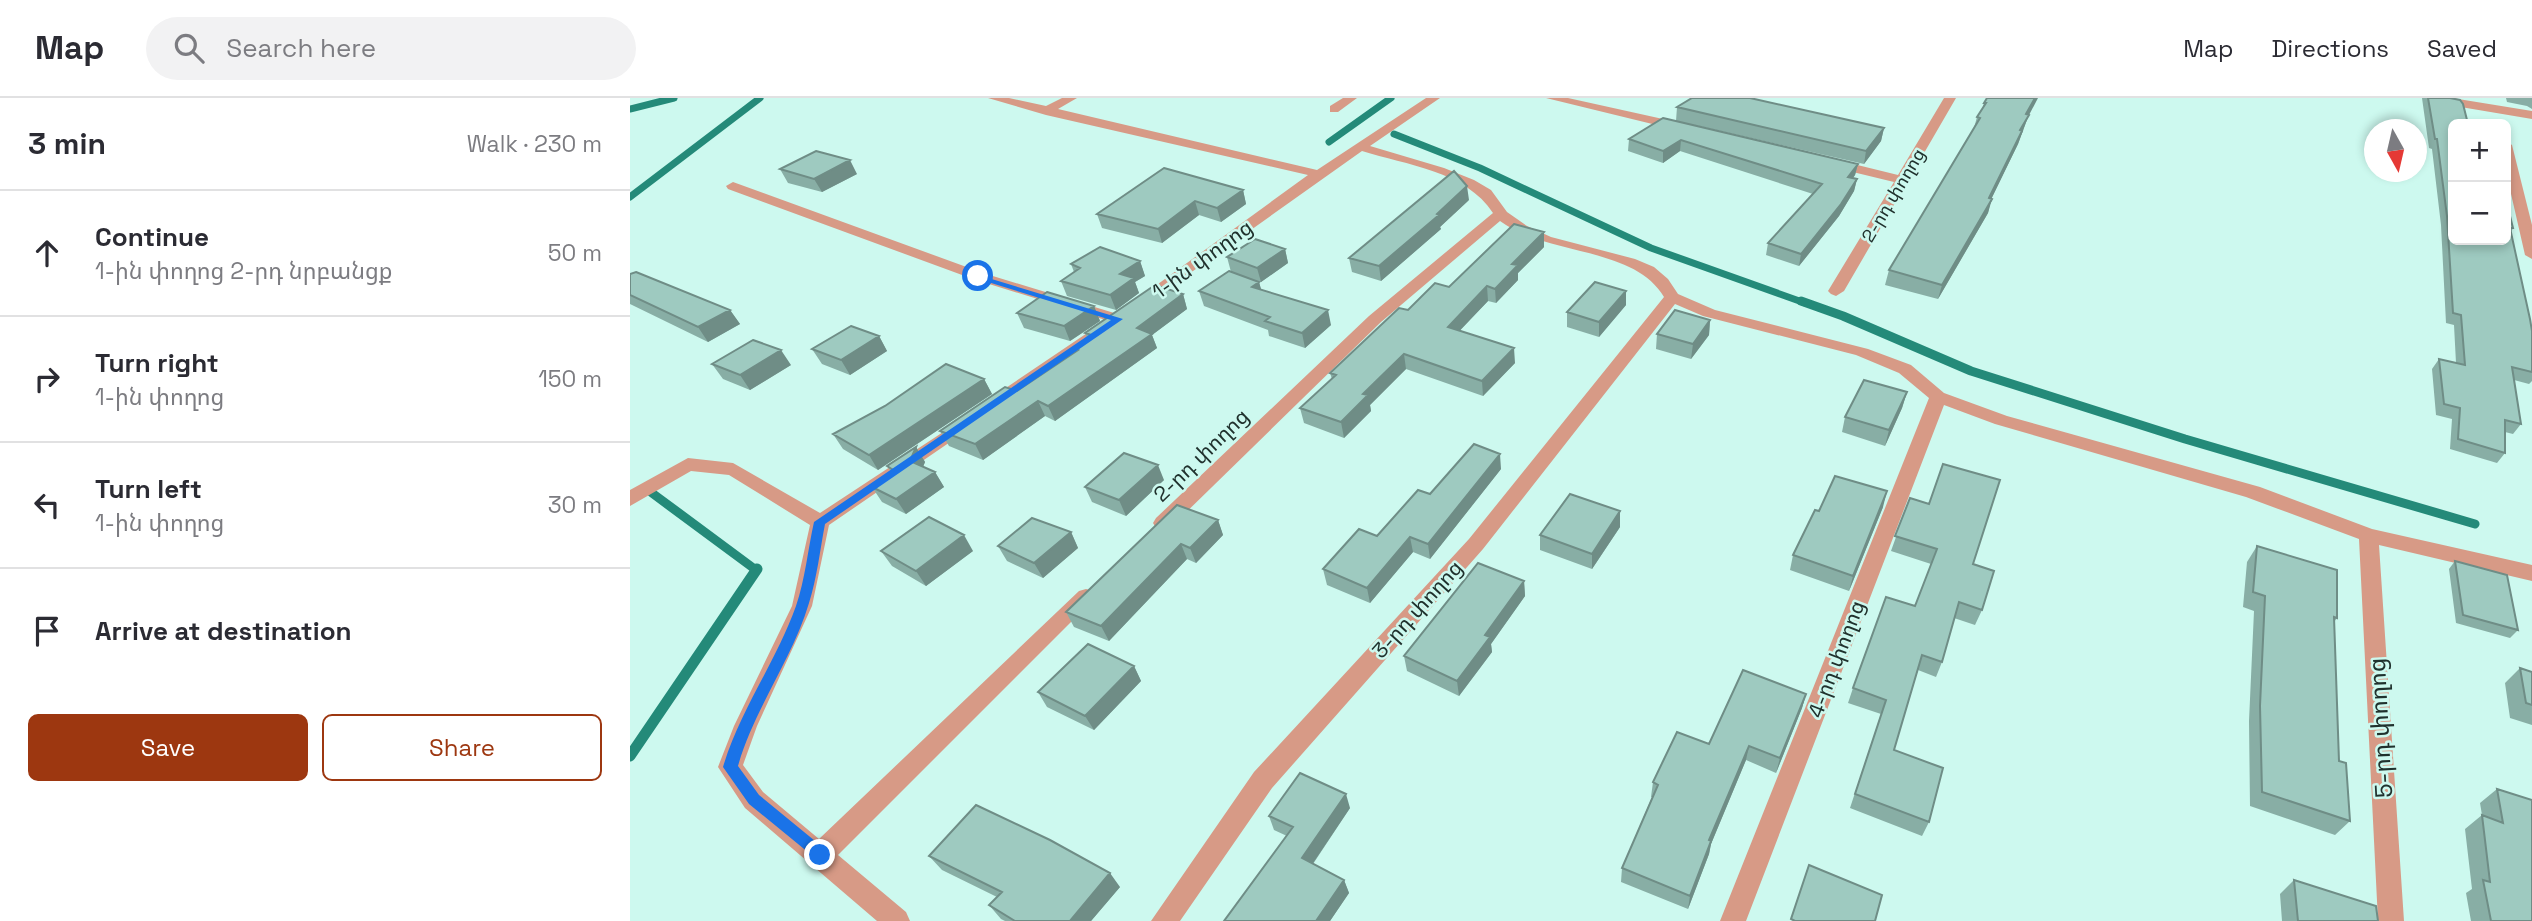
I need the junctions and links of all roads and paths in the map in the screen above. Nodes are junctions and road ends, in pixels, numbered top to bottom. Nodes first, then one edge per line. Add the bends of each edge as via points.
1 (994, 98) edge
2 (1071, 98) edge
3 (1351, 98) edge
4 (1434, 98) edge
5 (1552, 98) edge
6 (1950, 98) edge
7 (2431, 98) edge
8 (2496, 103) edge
9 (1334, 109) dead end
10 (1046, 111) junction
11 (2532, 115) edge
12 (1689, 129) edge
13 (1362, 147) junction
14 (1822, 161) edge
15 (2511, 166) edge
16 (1319, 174) junction
17 (1902, 180) junction
18 (733, 186) dead end
19 (1500, 214) junction
20 (2532, 255) edge
21 (1836, 292) dead end
22 (1672, 297) junction
23 (1118, 319) junction
24 (1938, 397) junction
25 (630, 499) edge
26 (820, 522) junction
27 (2369, 534) junction
28 (1147, 539) edge
29 (2532, 573) edge
30 (1097, 586) edge
31 (820, 855) junction
32 (897, 921) edge
33 (1164, 921) edge
34 (1732, 921) edge
35 (2391, 921) edge

1 - 10 street
2 - 10 street
3 - 9 street
4 - 13 street, 1-ին փողոց
5 - 12 street
6 - 17 street, 2-րդ փողոց
7 - 8 street
8 - 11 street
10 - 16 street
13 - 16 street, 1-ին փողոց
13 - 19 street via 1480,189 1493,199
14 - 17 street
15 - 20 street
16 - 23 street, 1-ին փողոց
17 - 21 street, 2-րդ փողոց
18 - 23 street via 978,276
19 - 22 street via 1531,234 1648,270 1665,282
19 - 28 street, 2-րդ փողոց via 1375,319
22 - 24 street via 1709,313 1863,352 1905,369
22 - 33 street, 3-րդ փողոց via 1476,544 1263,780
23 - 26 street, 1-ին փողոց
24 - 27 street via 2001,420 2253,492
24 - 34 street, 4-րդ փողոց
25 - 26 street via 688,464 722,468 733,470
26 - 31 street via 803,604 739,737 730,767 754,800
27 - 29 street
27 - 35 street, 5-րդ փողոց
30 - 31 street
31 - 32 street

